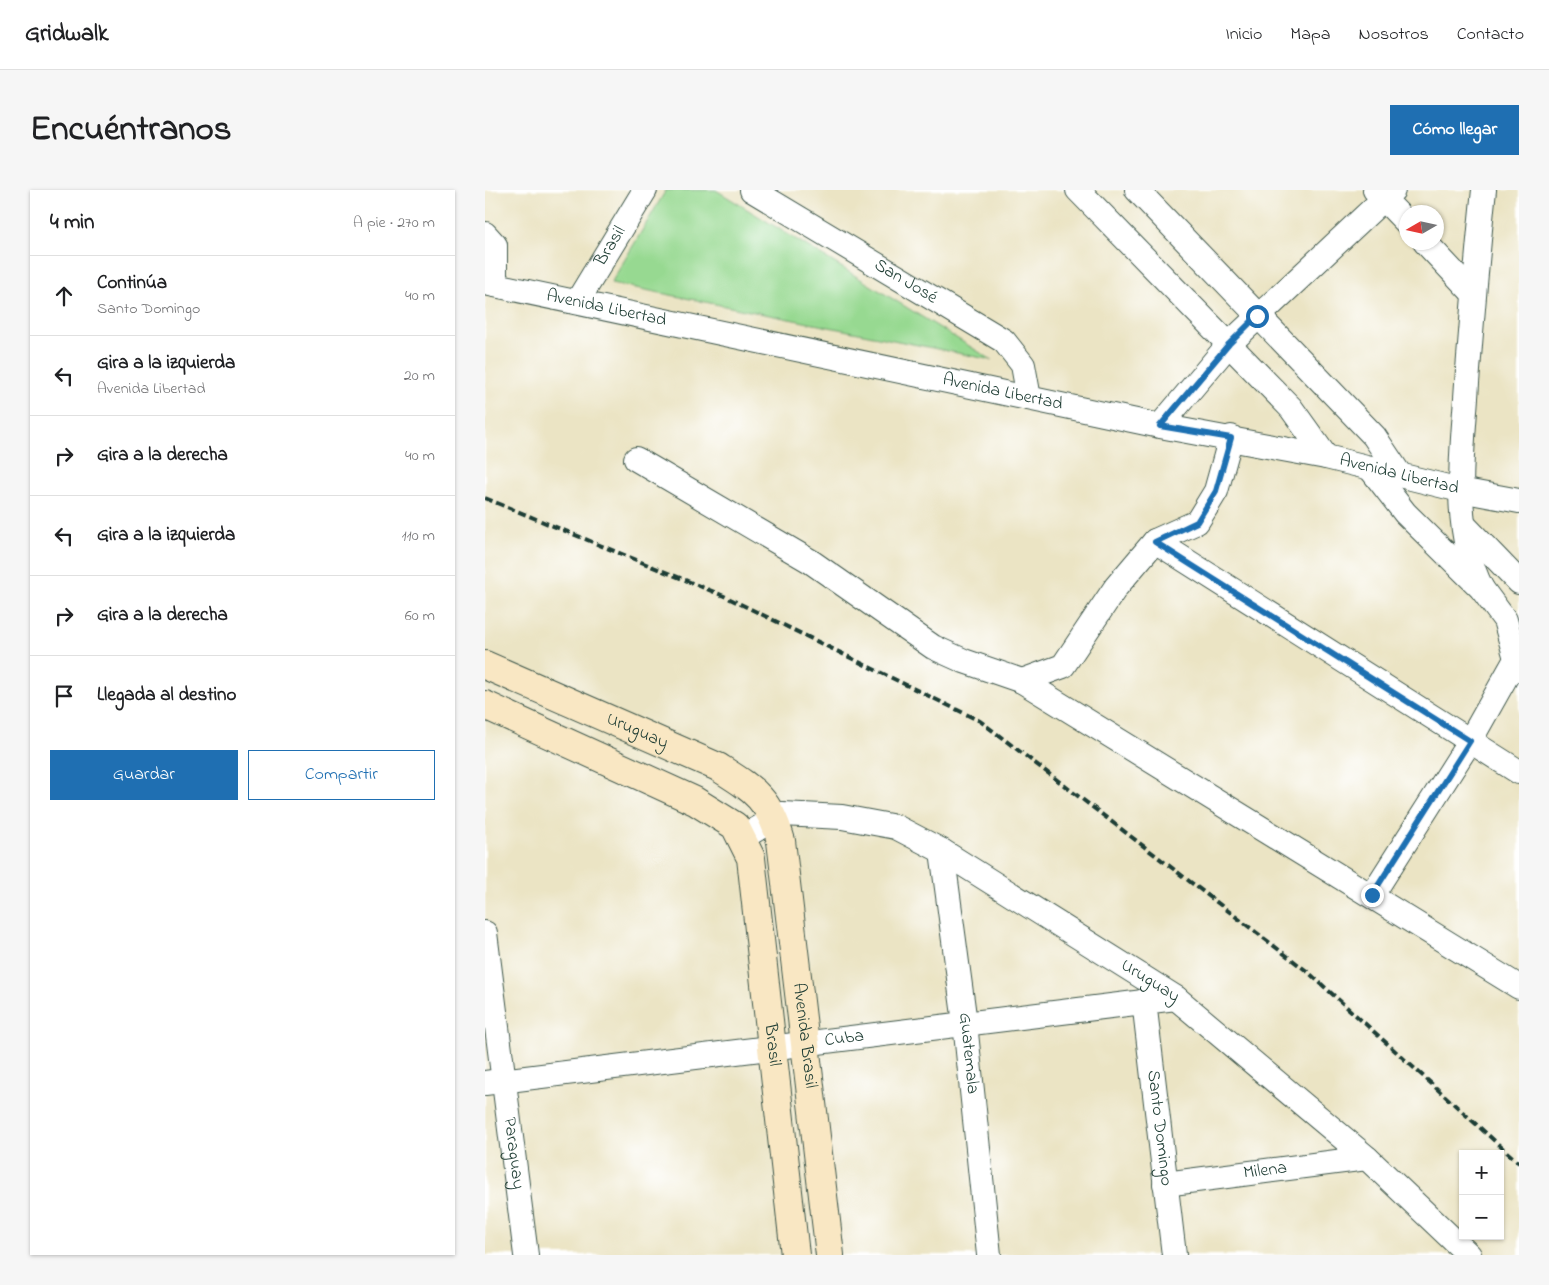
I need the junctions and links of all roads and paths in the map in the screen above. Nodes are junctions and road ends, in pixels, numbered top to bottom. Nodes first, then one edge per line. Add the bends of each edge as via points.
1 (645, 190) edge
2 (752, 190) edge
3 (1078, 190) edge
4 (1137, 190) edge
5 (1484, 190) edge
6 (1384, 193) edge
7 (1399, 213) edge
8 (485, 234) edge
9 (1433, 250) edge
10 (490, 284) edge
11 (1473, 293) junction
12 (577, 302) junction
13 (1257, 316) junction
14 (1229, 344) junction
15 (1029, 398) junction
16 (1160, 426) junction
17 (1231, 438) junction
18 (1326, 457) junction
19 (636, 460) dead end
20 (1370, 468) junction
21 (1400, 475) junction
22 (1460, 490) junction
23 (1519, 501) edge
24 (1464, 525) junction
25 (1155, 542) junction
26 (1519, 582) edge
27 (1482, 589) junction
28 (1518, 664) edge
29 (485, 665) edge
30 (1022, 681) junction
31 (485, 706) edge
32 (1470, 741) junction
33 (1519, 772) edge
34 (775, 818) junction
35 (742, 838) junction
36 (942, 851) junction
37 (1372, 895) junction
38 (485, 933) edge
39 (1519, 986) edge
40 (1176, 998) junction
41 (1144, 1001) junction
42 (965, 1023) junction
43 (805, 1044) junction
44 (772, 1048) junction
45 (495, 1082) edge
46 (1367, 1158) junction
47 (1165, 1184) junction
48 (526, 1255) edge
49 (795, 1255) edge
50 (830, 1255) edge
51 (989, 1255) edge
52 (1174, 1255) edge
53 (1469, 1255) edge

1 - 12 street, Brasil
2 - 15 street, San José via 1004,341 1023,365
3 - 14 street
4 - 13 street
5 - 11 street
6 - 7 street
6 - 13 street
8 - 10 street via 495,245
9 - 11 street
10 - 12 street, Avenida Libertad
11 - 22 street
12 - 15 street, Avenida Libertad
13 - 14 street
13 - 21 street via 1374,436
14 - 16 street
14 - 18 street via 1291,408
15 - 16 street, Avenida Libertad
16 - 17 street, Avenida Libertad
17 - 18 street, Avenida Libertad
17 - 25 street via 1216,491 1197,522
18 - 20 street, Avenida Libertad
19 - 30 street via 810,561 933,647 964,662
20 - 21 street, Avenida Libertad
20 - 27 street via 1405,513
21 - 22 street, Avenida Libertad
22 - 23 street, Avenida Libertad
22 - 24 street
24 - 26 street
24 - 27 street via 1474,574
25 - 30 street via 1116,587 1063,666
25 - 32 street
27 - 28 street via 1505,620
28 - 32 street
29 - 34 street, Uruguay via 718,767 753,790
30 - 37 street
31 - 35 street via 695,801 735,826
32 - 33 street
32 - 37 street
34 - 35 street, Uruguay
34 - 36 street, Uruguay via 782,814 842,816 896,827
34 - 43 street, Avenida Brasil via 781,841
35 - 44 street, Brasil via 751,858
36 - 40 street, Uruguay
36 - 42 street, Guatemala
37 - 39 street
38 - 45 street, Paraguay
40 - 41 street, Cuba
40 - 46 street, Uruguay
41 - 42 street, Cuba
41 - 47 street, Santo Domingo
42 - 43 street, Cuba
42 - 51 street, Guatemala
43 - 44 street, Cuba
43 - 50 street, Avenida Brasil
44 - 45 street, Cuba
44 - 49 street, Brasil
45 - 48 street, Paraguay
46 - 47 street, Milena
46 - 53 street, Uruguay
47 - 52 street, Santo Domingo

